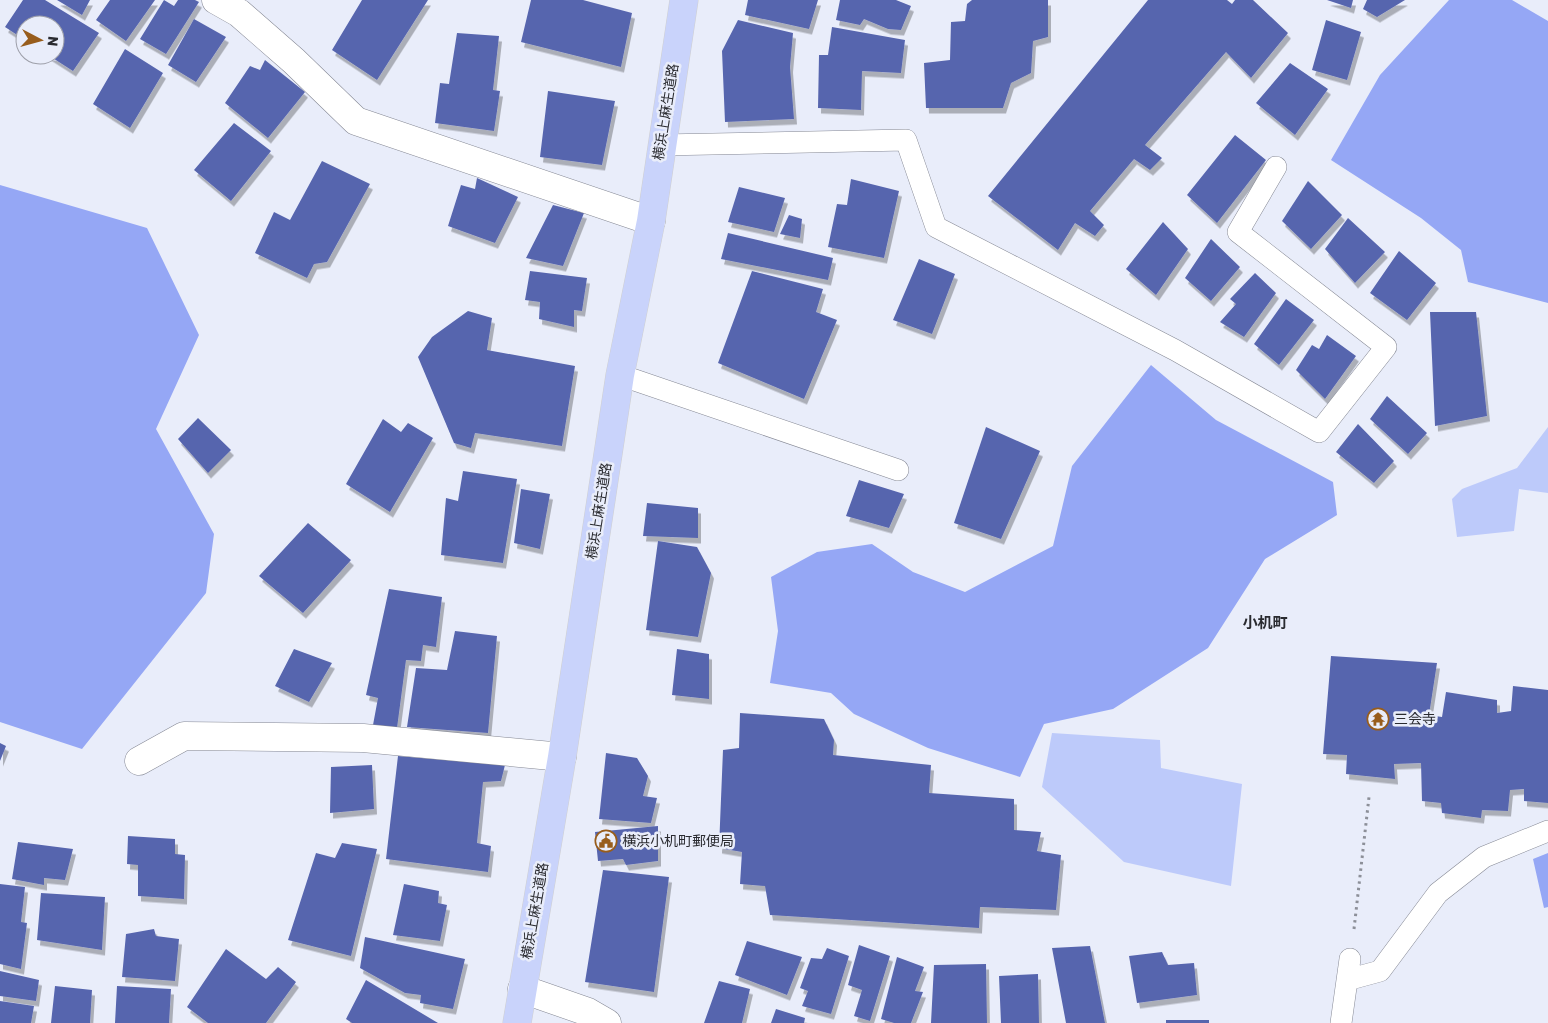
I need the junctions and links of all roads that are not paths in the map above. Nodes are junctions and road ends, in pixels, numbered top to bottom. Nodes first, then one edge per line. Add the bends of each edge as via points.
1 (216, 0) edge
2 (684, 0) edge
3 (661, 145) junction
4 (1276, 167) dead end
5 (651, 221) junction
6 (620, 375) junction
7 (898, 470) dead end
8 (562, 758) junction
9 (139, 761) dead end
10 (1548, 832) edge
11 (1350, 959) road end
12 (1347, 980) junction
13 (522, 990) junction
14 (517, 1023) edge
15 (607, 1023) edge
16 (1341, 1023) edge

1 - 5 street via 239,13 356,121
2 - 3 main road, 横浜上麻生道路
3 - 4 lane via 906,140 936,227 1175,350 1319,432 1386,347 1238,232
3 - 5 main road, 横浜上麻生道路
5 - 6 main road, 横浜上麻生道路
6 - 7 lane
6 - 8 main road, 横浜上麻生道路
8 - 9 street via 363,738 184,736
8 - 13 main road, 横浜上麻生道路
10 - 12 lane via 1484,856 1438,893 1380,971
11 - 12 lane
12 - 16 lane
13 - 14 main road, 横浜上麻生道路
13 - 15 street via 588,1012

